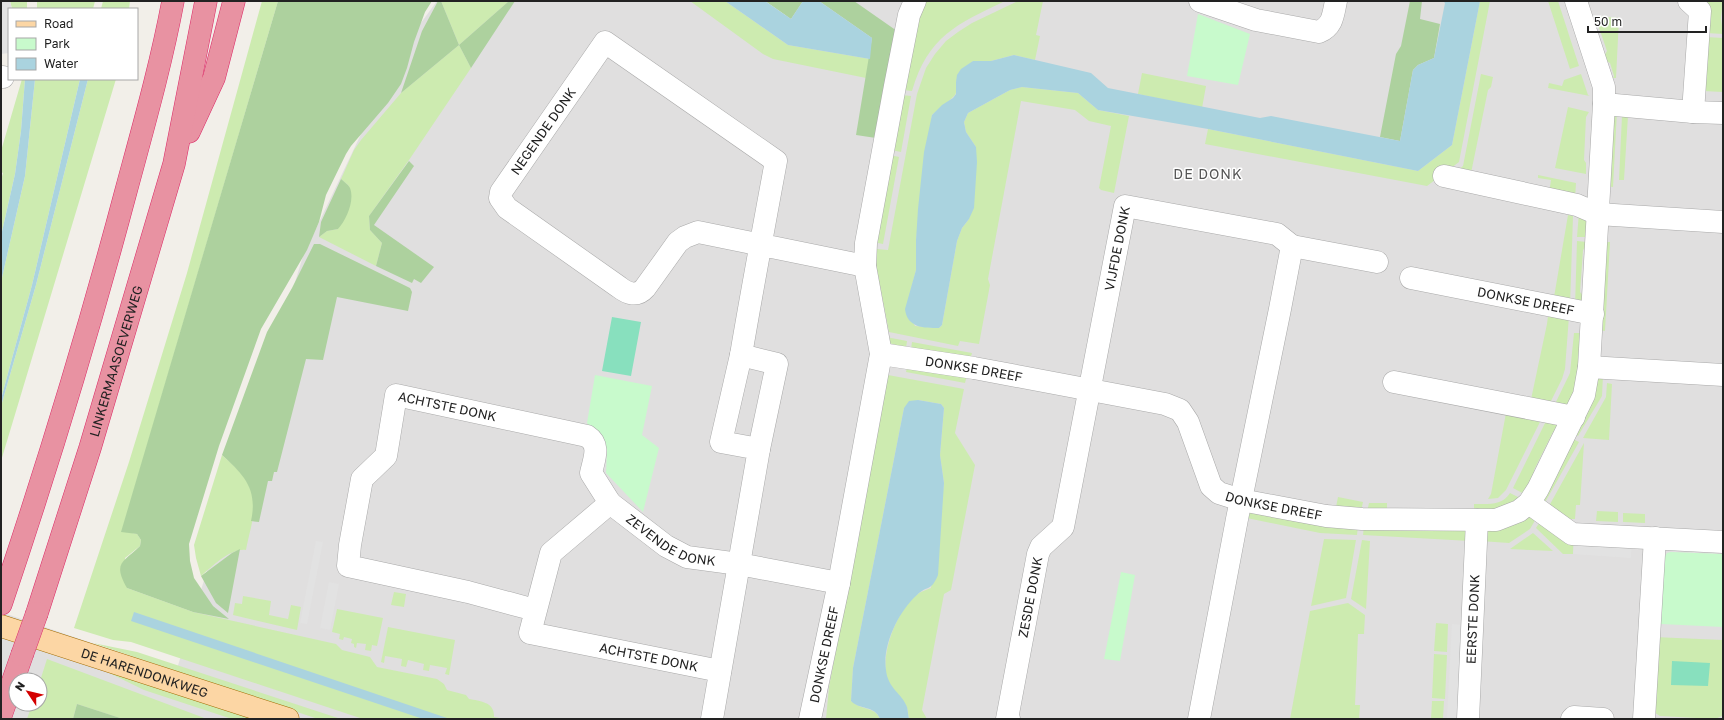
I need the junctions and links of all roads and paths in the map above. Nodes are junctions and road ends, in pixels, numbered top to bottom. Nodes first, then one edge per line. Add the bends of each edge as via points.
1 (158, 1) edge
2 (173, 1) edge
3 (206, 1) edge
4 (234, 1) edge
5 (1200, 1) edge
6 (1336, 1) edge
7 (1576, 1) edge
8 (1689, 1) edge
9 (912, 2) edge
10 (152, 93) junction
11 (1604, 104) junction
12 (1693, 112) junction
13 (1723, 113) edge
14 (174, 164) junction
15 (1444, 176) dead end
16 (1598, 214) junction
17 (1723, 222) edge
18 (761, 245) junction
19 (1292, 246) junction
20 (1377, 262) dead end
21 (865, 266) junction
22 (1411, 280) dead end
23 (1593, 314) junction
24 (881, 354) junction
25 (740, 355) junction
26 (1589, 367) junction
27 (1723, 375) edge
28 (1394, 382) dead end
29 (1090, 390) junction
30 (1574, 417) junction
31 (759, 449) junction
32 (1241, 500) junction
33 (610, 503) junction
34 (1529, 504) junction
35 (1477, 520) junction
36 (1655, 538) junction
37 (1723, 542) edge
38 (740, 564) junction
39 (839, 583) junction
40 (1, 603) edge
41 (535, 610) junction
42 (1, 626) edge
43 (720, 671) junction
44 (1, 715) edge
45 (288, 719) edge
46 (712, 719) edge
47 (810, 719) edge
48 (1009, 719) edge
49 (1199, 719) edge
50 (1468, 719) edge
51 (1572, 719) edge
52 (1603, 719) edge
53 (1644, 719) edge

1 - 10 highway
2 - 10 highway
3 - 14 highway, LINKERMAASOEVERWEG
4 - 14 highway via 214,78
5 - 6 street via 1256,20 1319,32 1330,24
7 - 11 street, DONKSE DREEF via 1604,87
8 - 12 street via 1700,11
9 - 21 street, DONKSE DREEF via 866,243
10 - 40 highway via 89,324
11 - 12 street
11 - 16 street, DONKSE DREEF
12 - 13 street
14 - 44 highway, LINKERMAASOEVERWEG, bridge via 90,448
15 - 16 street via 1577,205
16 - 17 street
16 - 23 street, DONKSE DREEF
18 - 18 street, NEGENDE DONK via 698,232 684,236 645,288 632,294 507,208 500,198 501,192 605,42 776,161
18 - 21 street, NEGENDE DONK
18 - 25 street
19 - 20 street, VIJFDE DONK
19 - 29 street, VIJFDE DONK via 1277,234 1125,206
19 - 32 street
21 - 24 street, DONKSE DREEF
22 - 23 street, DONKSE DREEF
23 - 26 street, DONKSE DREEF
24 - 29 street, DONKSE DREEF
24 - 39 street, DONKSE DREEF
25 - 31 street via 777,364
25 - 31 street via 722,442
26 - 27 street
26 - 30 street, DONKSE DREEF via 1584,395
28 - 30 street
29 - 32 street, DONKSE DREEF via 1165,404 1180,410 1188,422 1211,486 1219,493
29 - 48 street, ZESDE DONK via 1063,527 1041,547 1038,554
30 - 34 street, DONKSE DREEF
31 - 38 street
32 - 35 street, DONKSE DREEF via 1326,516 1362,519
32 - 49 street
33 - 38 street, ZEVENDE DONK via 666,546 687,557
33 - 41 street, ACHTSTE DONK via 551,553
33 - 41 street, ACHTSTE DONK via 591,473 596,446 587,436 396,395 386,456 362,479 348,566 468,592
34 - 35 street, DONKSE DREEF via 1496,520
34 - 36 street via 1572,534
35 - 50 street, EERSTE DONK
36 - 37 street
36 - 53 street
38 - 39 street, ZEVENDE DONK
38 - 43 street
39 - 47 street, DONKSE DREEF
41 - 43 street, ACHTSTE DONK via 530,633
42 - 45 main road, DE HARENDONKWEG
43 - 46 street
51 - 52 street

